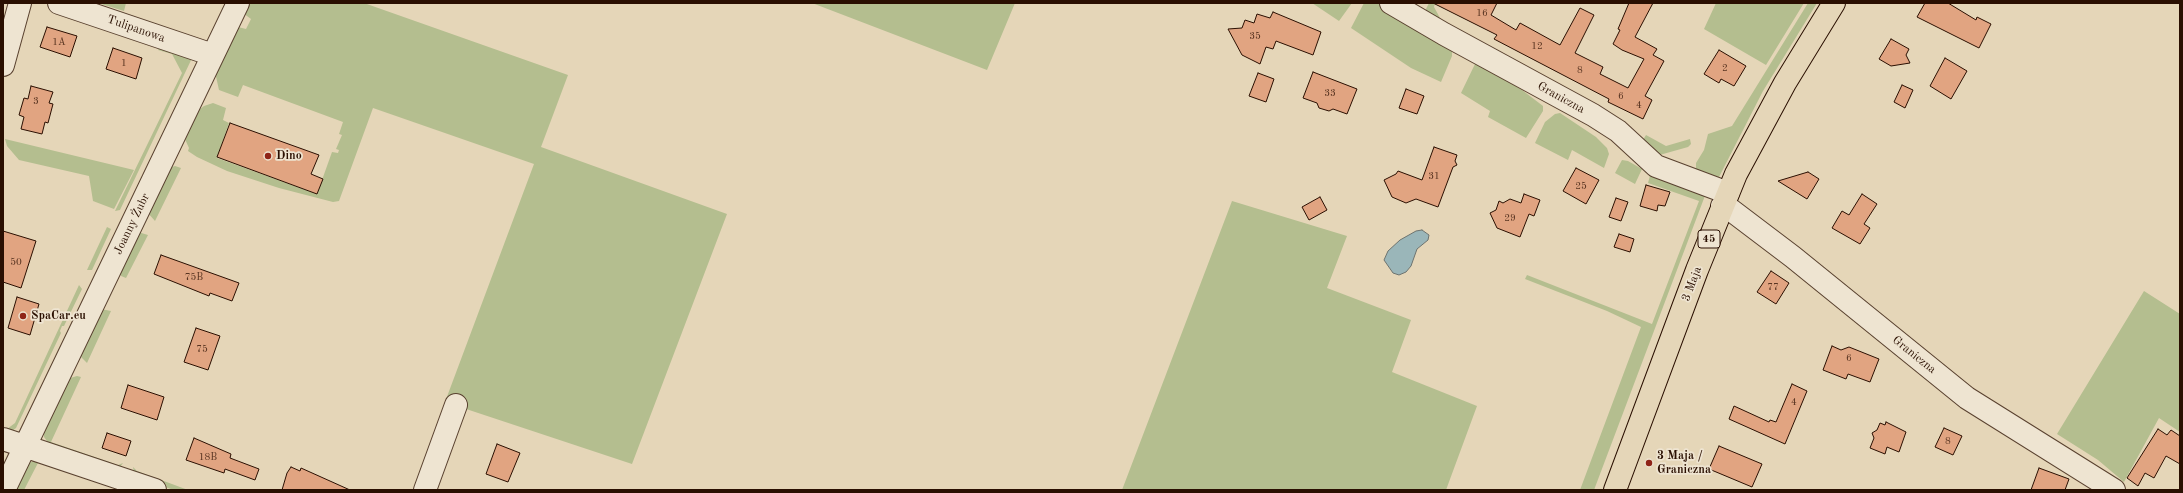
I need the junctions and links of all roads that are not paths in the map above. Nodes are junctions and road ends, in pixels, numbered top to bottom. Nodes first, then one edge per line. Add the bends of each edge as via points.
1 (20, 3) edge
2 (59, 3) edge
3 (238, 3) edge
4 (1834, 3) edge
5 (1404, 6) edge
6 (213, 55) junction
7 (3, 65) edge
8 (1725, 200) junction
9 (456, 405) dead end
10 (3, 439) edge
11 (26, 446) junction
12 (4, 490) edge
13 (155, 490) edge
14 (425, 490) edge
15 (1615, 490) edge
16 (2114, 490) edge

1 - 7 street
2 - 6 street, Tulipanowa
3 - 6 street, Joanny Żubr
4 - 8 main road, 3 Maja / 45 via 1773,103
5 - 8 street, Graniczna via 1593,115 1618,131 1656,166
6 - 11 street, Joanny Żubr
8 - 15 main road, 3 Maja / 45
8 - 16 street, Graniczna via 1730,210 1793,257 1967,398
9 - 14 street
10 - 11 street
11 - 12 street, Joanny Żubr
11 - 13 street

